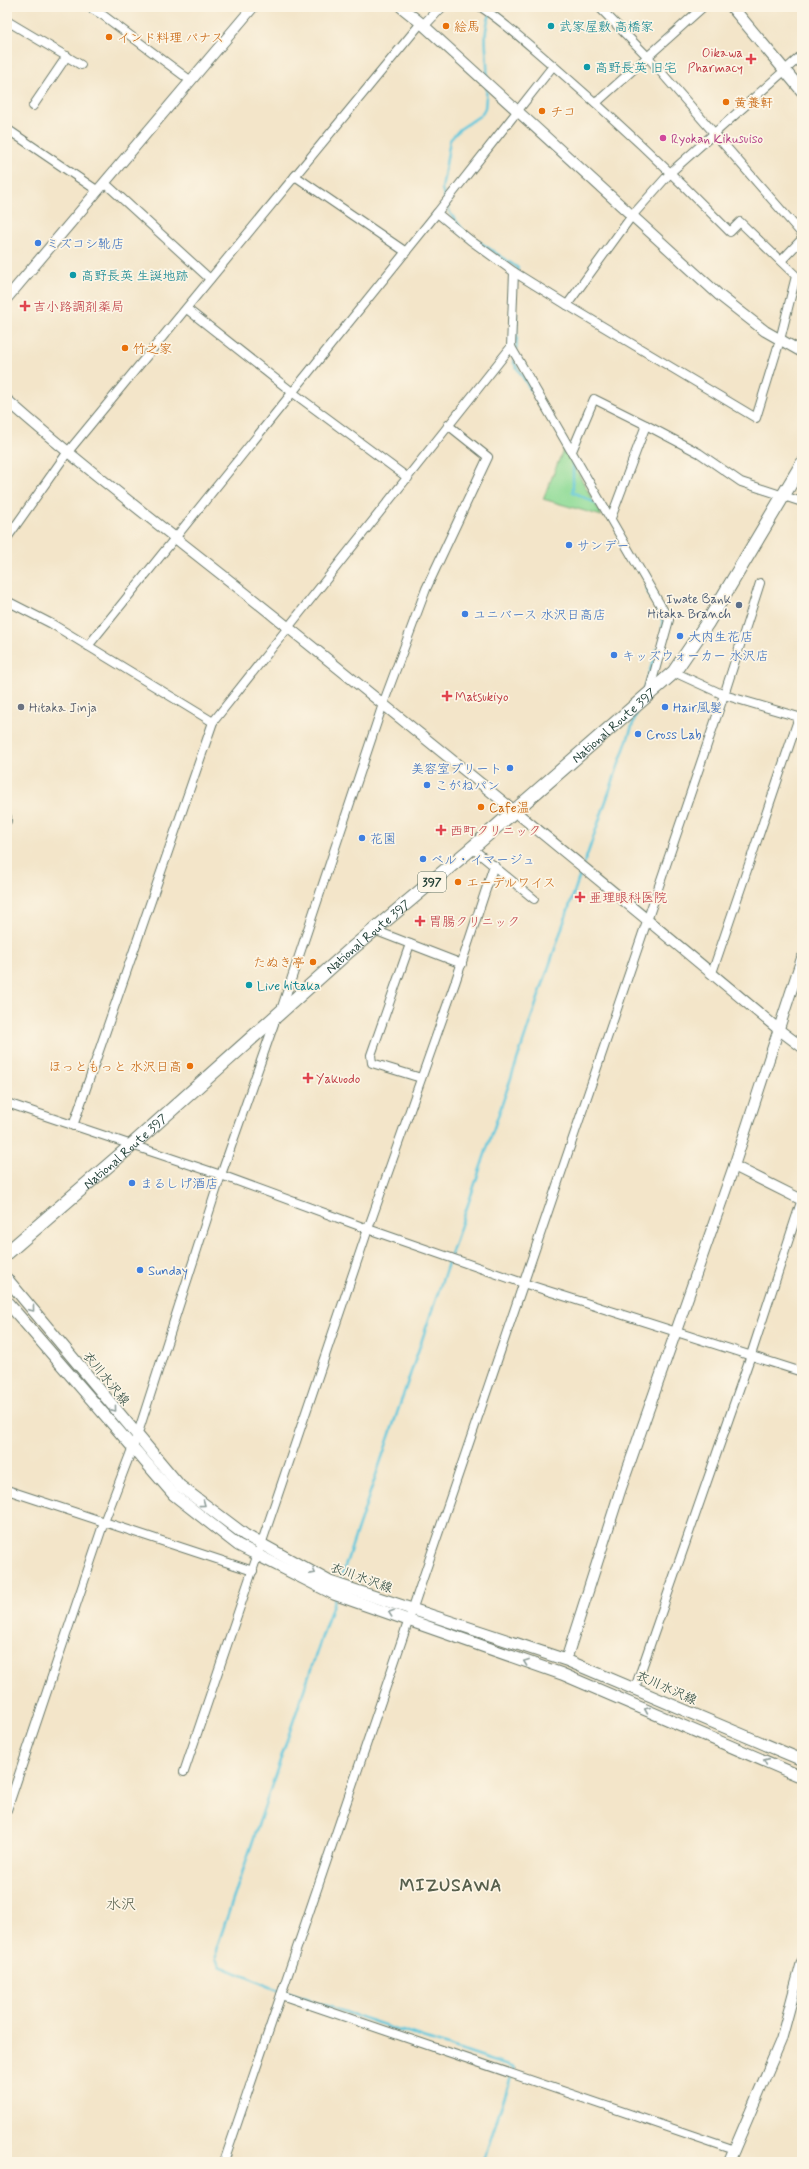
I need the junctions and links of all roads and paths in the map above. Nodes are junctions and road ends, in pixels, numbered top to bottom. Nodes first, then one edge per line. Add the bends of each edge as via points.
1 (89, 7) edge
2 (253, 7) edge
3 (401, 7) edge
4 (441, 7) edge
5 (481, 7) edge
6 (599, 7) edge
7 (703, 7) edge
8 (732, 7) edge
9 (7, 20) edge
10 (423, 24) junction
11 (802, 55) edge
12 (67, 56) junction
13 (647, 56) junction
14 (81, 64) dead end
15 (553, 66) junction
16 (785, 70) junction
17 (191, 81) junction
18 (802, 91) edge
19 (596, 103) junction
20 (33, 106) dead end
21 (517, 112) junction
22 (7, 129) edge
23 (714, 132) junction
24 (671, 172) junction
25 (295, 176) junction
26 (104, 183) junction
27 (98, 191) junction
28 (437, 213) junction
29 (632, 217) junction
30 (802, 234) edge
31 (802, 239) edge
32 (406, 252) junction
33 (781, 261) junction
34 (514, 272) junction
35 (210, 279) junction
36 (7, 298) edge
37 (567, 305) junction
38 (186, 309) junction
39 (780, 340) junction
40 (512, 347) junction
41 (802, 352) edge
42 (292, 392) junction
43 (7, 400) edge
44 (448, 425) junction
45 (646, 425) junction
46 (572, 450) junction
47 (67, 453) junction
48 (802, 464) edge
49 (408, 478) junction
50 (784, 496) junction
51 (802, 502) edge
52 (611, 518) junction
53 (176, 537) junction
54 (7, 538) edge
55 (760, 583) dead end
56 (7, 601) edge
57 (288, 627) junction
58 (88, 646) junction
59 (674, 672) junction
60 (649, 693) junction
61 (724, 695) junction
62 (383, 704) junction
63 (801, 718) edge
64 (213, 722) junction
65 (515, 809) junction
66 (7, 817) edge
67 (7, 821) edge
68 (472, 848) junction
69 (494, 865) junction
70 (534, 899) dead end
71 (646, 918) junction
72 (374, 930) junction
73 (410, 944) junction
74 (802, 958) edge
75 (462, 964) junction
76 (712, 973) junction
77 (279, 1014) junction
78 (778, 1029) junction
79 (802, 1047) edge
80 (422, 1078) junction
81 (7, 1103) edge
82 (72, 1126) junction
83 (132, 1145) junction
84 (734, 1166) junction
85 (221, 1175) junction
86 (802, 1199) edge
87 (368, 1230) junction
88 (7, 1253) edge
89 (7, 1279) edge
90 (523, 1283) junction
91 (7, 1302) edge
92 (676, 1331) junction
93 (751, 1355) junction
94 (802, 1372) edge
95 (137, 1436) junction
96 (132, 1449) junction
97 (7, 1490) edge
98 (104, 1522) junction
99 (262, 1544) junction
100 (258, 1555) junction
101 (253, 1571) junction
102 (410, 1614) junction
103 (566, 1660) junction
104 (635, 1688) junction
105 (802, 1760) edge
106 (184, 1772) dead end
107 (802, 1777) edge
108 (7, 1810) edge
109 (802, 1962) edge
110 (281, 1995) junction
111 (735, 2150) junction
112 (224, 2162) edge
113 (729, 2162) edge

1 - 17 street
2 - 17 street
3 - 10 street
4 - 10 street
5 - 15 street
6 - 13 street
7 - 13 street
8 - 16 main road
9 - 12 street
10 - 21 street
10 - 25 street
11 - 16 street
12 - 14 street
12 - 20 street
13 - 19 street
13 - 23 street
15 - 19 street
15 - 21 street
16 - 18 main road
16 - 23 street
17 - 26 street
19 - 24 street
21 - 28 street
21 - 29 street
22 - 27 street
23 - 24 street
23 - 30 street
24 - 29 street
24 - 33 street via 730,232 740,222
25 - 32 street
25 - 35 street
26 - 27 street
26 - 35 street
27 - 36 street
28 - 32 street
28 - 34 street
29 - 37 street
29 - 39 street via 747,318
31 - 33 street
32 - 42 street
33 - 39 street via 796,276
34 - 37 street
34 - 40 street
35 - 38 street
37 - 39 street via 756,418
38 - 42 street
38 - 47 street
39 - 41 street
40 - 44 street
40 - 46 street
42 - 49 street
42 - 53 street
43 - 47 street
44 - 49 street
44 - 62 street via 488,457 426,588
45 - 46 street via 594,399
45 - 50 street via 699,453 741,482
45 - 52 street
46 - 52 street
47 - 53 street
47 - 54 street
48 - 50 highway, National Route 397 / 397
49 - 57 street
50 - 51 street
50 - 59 highway, National Route 397 / 397 via 708,622
52 - 60 street via 669,620
53 - 57 street
53 - 58 street
55 - 61 street
56 - 58 street
57 - 62 street
57 - 64 street
58 - 64 street
59 - 60 highway, National Route 397 / 397
59 - 61 street
60 - 65 highway, National Route 397 / 397
61 - 63 street
61 - 71 street
62 - 65 street
62 - 77 street
63 - 76 street
64 - 82 street
65 - 68 highway, National Route 397 / 397
65 - 71 street
66 - 67 street
68 - 69 street
68 - 72 highway, National Route 397 / 397
69 - 70 street
69 - 75 street
71 - 76 street
71 - 90 street
72 - 73 street
72 - 77 highway, National Route 397 / 397
73 - 75 street
73 - 80 street via 371,1055 372,1063
74 - 78 street
75 - 80 street
76 - 78 street
77 - 83 highway, National Route 397 / 397
77 - 85 street
78 - 79 street
78 - 84 street
80 - 87 street
81 - 82 street
82 - 83 street
83 - 85 street
83 - 88 highway, National Route 397 / 397
84 - 86 street
84 - 92 street
85 - 87 street
85 - 95 street
86 - 93 street
87 - 90 street
87 - 99 street
89 -> 95 main road, 衣川水沢線
90 - 92 street
90 - 102 street
91 - 96 main road, 衣川水沢線
92 - 93 street
92 - 103 street via 621,1488
93 - 94 street
93 - 104 street
95 - 96 street
95 -> 99 main road, 衣川水沢線 via 180,1486 245,1535
96 - 98 street
96 - 100 main road, 衣川水沢線 via 174,1495 238,1545
97 - 98 street
98 - 101 street
98 - 108 street
99 - 100 street
99 -> 102 main road, 衣川水沢線 via 330,1582
100 - 101 street
102 -> 100 main road, 衣川水沢線 via 334,1594
101 - 106 street
102 - 103 main road, 衣川水沢線
107 -> 102 main road, 衣川水沢線 via 562,1674
102 - 110 street
103 - 104 main road, 衣川水沢線
104 - 105 main road, 衣川水沢線
109 - 111 street via 781,2040
110 - 111 street
110 - 112 street
111 - 113 street

